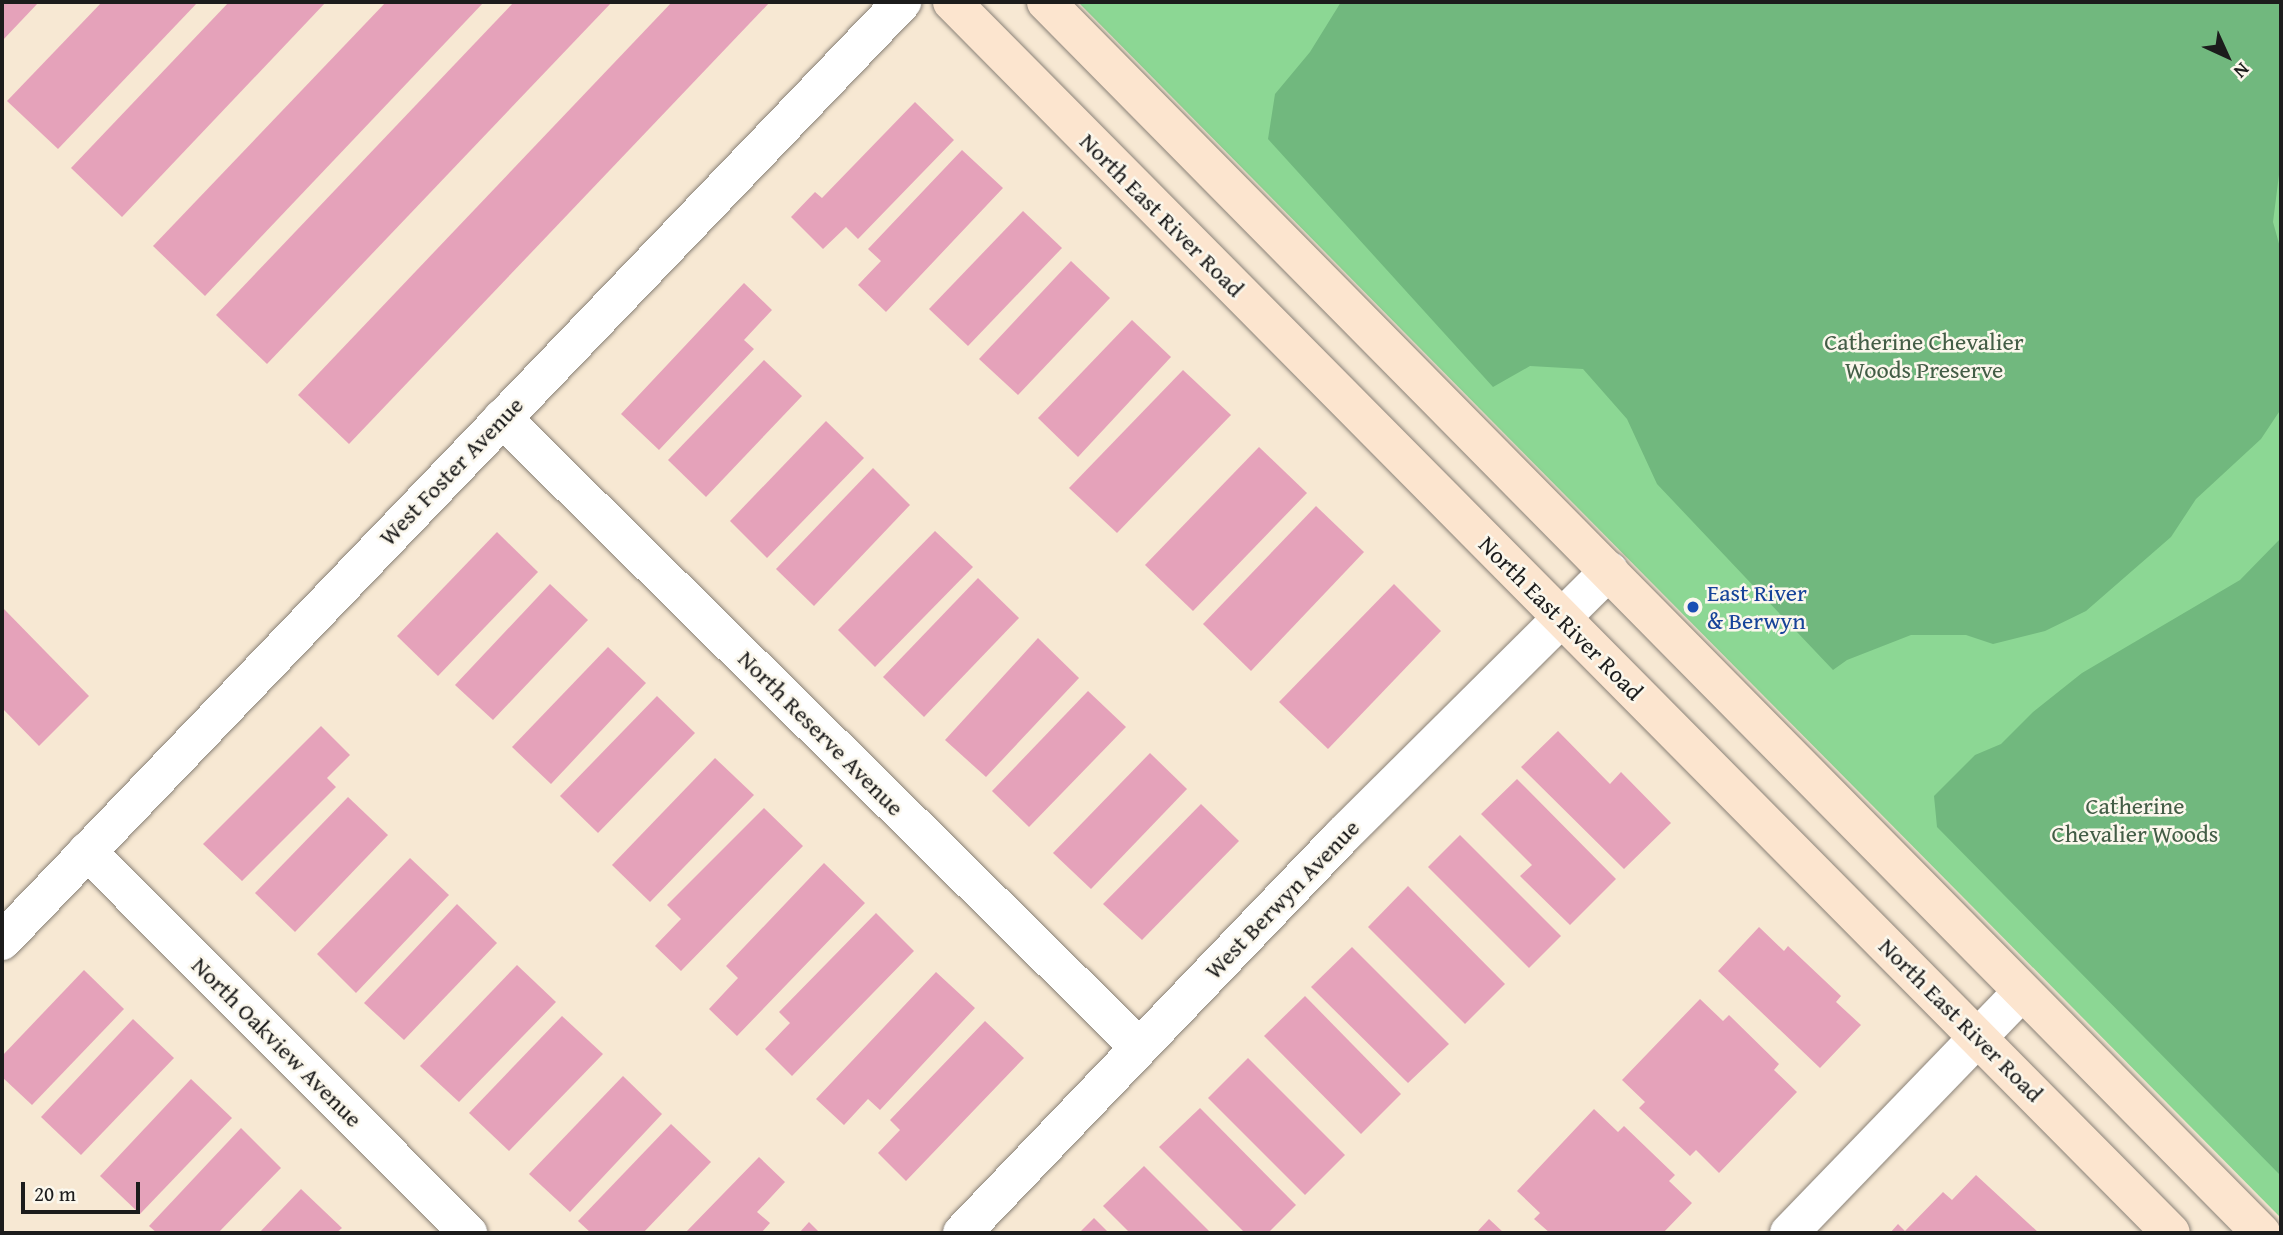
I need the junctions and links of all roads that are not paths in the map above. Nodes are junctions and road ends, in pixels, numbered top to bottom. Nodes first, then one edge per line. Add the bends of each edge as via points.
1 (902, 2) edge
2 (952, 2) edge
3 (1046, 2) edge
4 (502, 418) junction
5 (1609, 571) junction
6 (1562, 618) junction
7 (88, 851) junction
8 (2, 941) edge
9 (2022, 992) junction
10 (1978, 1038) junction
11 (1139, 1048) junction
12 (468, 1233) edge
13 (962, 1233) edge
14 (1789, 1233) edge
15 (2171, 1233) edge
16 (2261, 1233) edge

1 - 4 street, West Foster Avenue
2 - 6 main road, North East River Road
3 - 5 main road
4 - 7 street, West Foster Avenue
4 - 11 street, North Reserve Avenue
5 - 6 street, West Berwyn Avenue
5 - 9 main road
6 - 10 main road, North East River Road
6 - 11 street, West Berwyn Avenue via 1343,835
7 - 8 street, West Foster Avenue
7 - 12 street, North Oakview Avenue
9 - 10 street
9 - 16 main road
10 - 14 street
10 - 15 main road, North East River Road
11 - 13 street, West Berwyn Avenue

